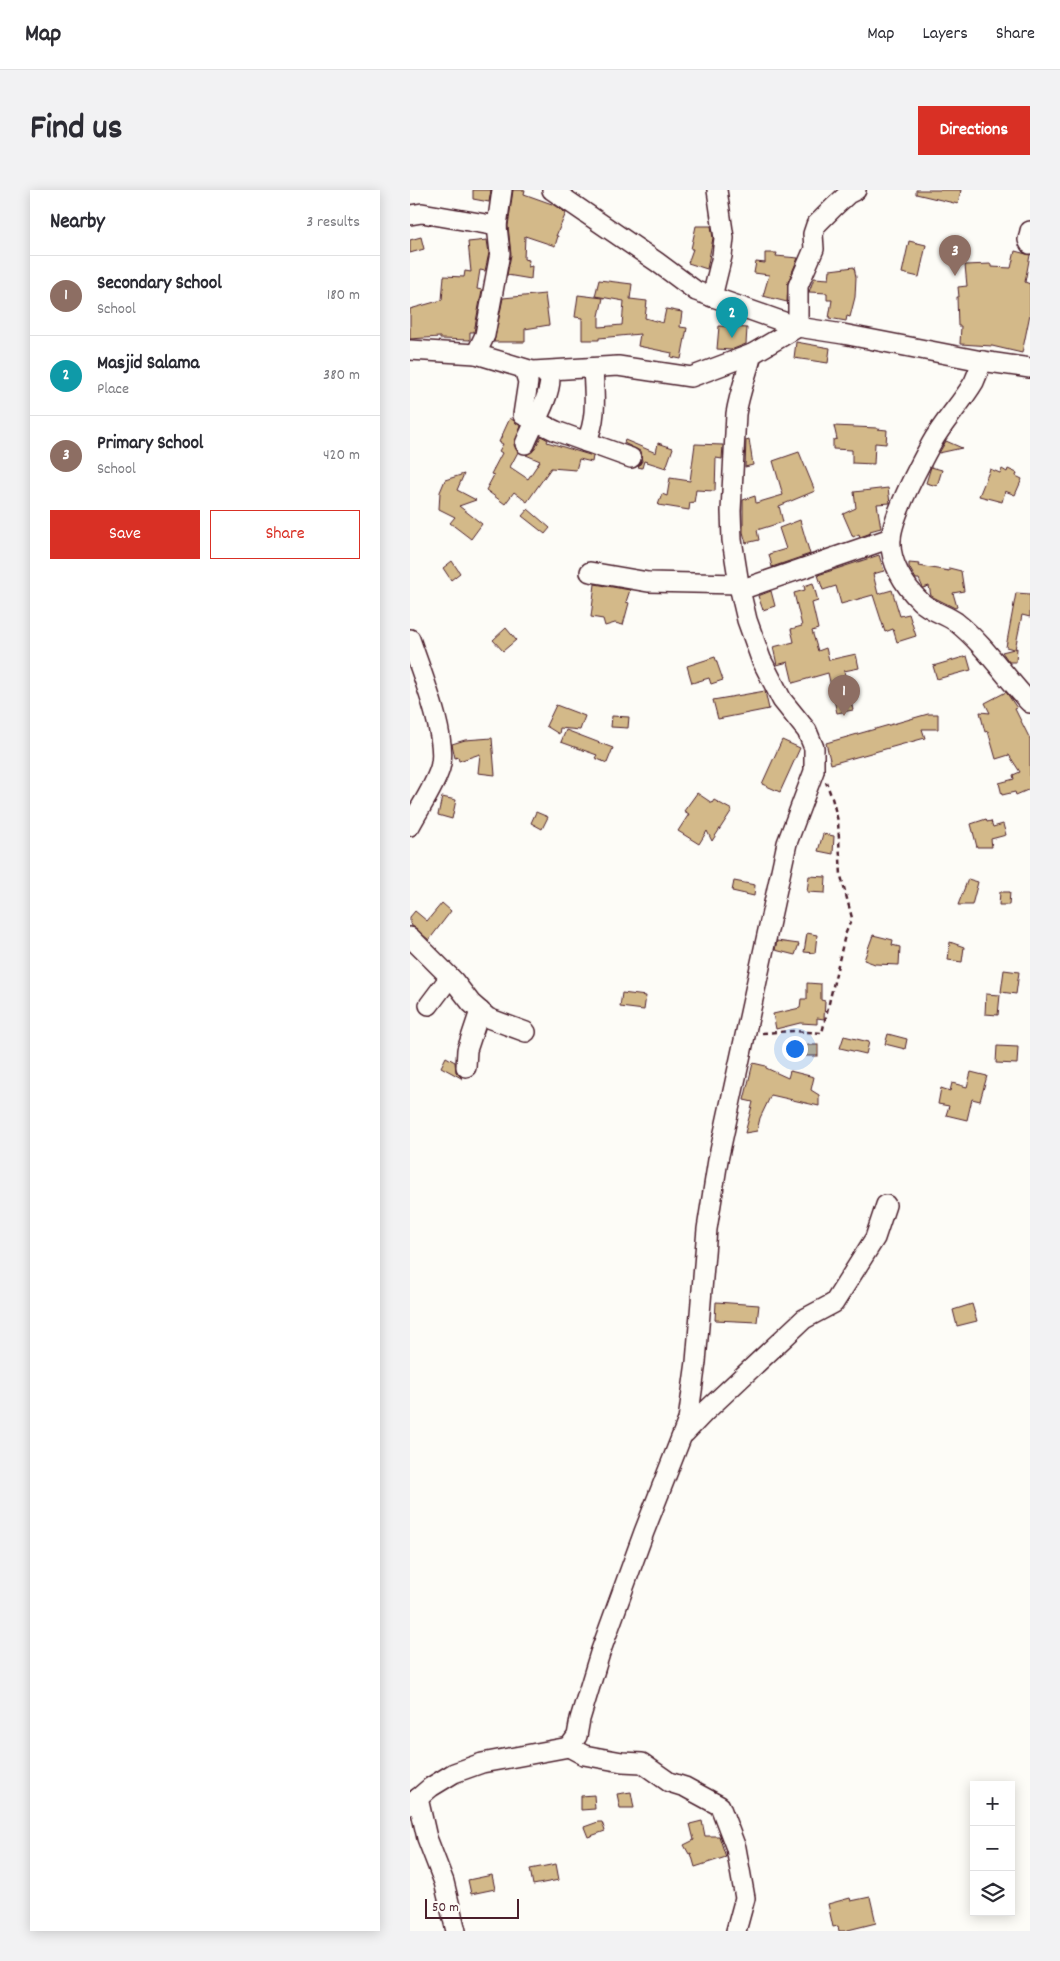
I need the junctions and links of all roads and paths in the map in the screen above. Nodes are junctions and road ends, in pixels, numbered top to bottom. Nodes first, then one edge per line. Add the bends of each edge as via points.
1 (502, 190) edge
2 (552, 190) edge
3 (717, 190) edge
4 (856, 190) edge
5 (410, 215) edge
6 (497, 226) junction
7 (1030, 232) edge
8 (1030, 244) edge
9 (712, 297) junction
10 (798, 327) junction
11 (410, 350) edge
12 (476, 354) junction
13 (752, 354) junction
14 (982, 361) junction
15 (524, 368) junction
16 (593, 368) junction
17 (1030, 368) edge
18 (544, 372) junction
19 (534, 420) junction
20 (586, 442) junction
21 (524, 444) dead end
22 (631, 458) dead end
23 (891, 538) junction
24 (590, 572) dead end
25 (739, 587) junction
26 (410, 639) edge
27 (1030, 703) edge
28 (824, 776) dead end
29 (410, 826) edge
30 (410, 937) edge
31 (450, 977) junction
32 (429, 1005) dead end
33 (480, 1011) junction
34 (526, 1032) dead end
35 (746, 1034) junction
36 (466, 1067) dead end
37 (886, 1205) dead end
38 (681, 1438) junction
39 (569, 1748) junction
40 (414, 1802) edge
41 (456, 1931) edge
42 (736, 1931) edge

1 - 6 street
2 - 9 street via 696,291
3 - 9 street via 724,238
4 - 10 street via 816,225 814,249 798,286
5 - 6 street via 422,213
6 - 12 street via 500,253 485,335
7 - 8 street
9 - 10 street
10 - 13 street
10 - 14 street
11 - 12 street
12 - 15 street
13 - 16 street via 691,377 618,366
13 - 25 street via 738,400 734,444 731,522
14 - 17 street
14 - 23 street via 974,381 932,443 912,480
15 - 18 street
15 - 19 street via 528,382 523,415
16 - 18 street
16 - 20 street via 595,411
18 - 19 street via 550,384 547,397
19 - 20 street
19 - 21 street
20 - 22 street
23 - 25 street
23 - 27 street via 895,565 902,581 921,603 964,630
24 - 25 street via 648,582
25 - 35 street via 761,659 782,700 807,731 814,748 814,771 787,843
26 - 29 street via 441,735 442,761
28 - 35 path via 838,821 842,876 852,918 845,935 822,1034 794,1031
30 - 31 street
31 - 32 street
31 - 33 street
33 - 34 street via 488,1018
33 - 36 street via 467,1050
35 - 38 street via 718,1160 707,1230 695,1372 688,1420
37 - 38 street via 874,1238 834,1303 804,1319
38 - 39 street via 600,1653 577,1736
39 - 40 street via 482,1763 431,1787
39 - 42 street via 584,1755 642,1763 668,1782 685,1787 720,1806 736,1848 745,1898
40 - 41 street via 444,1882

